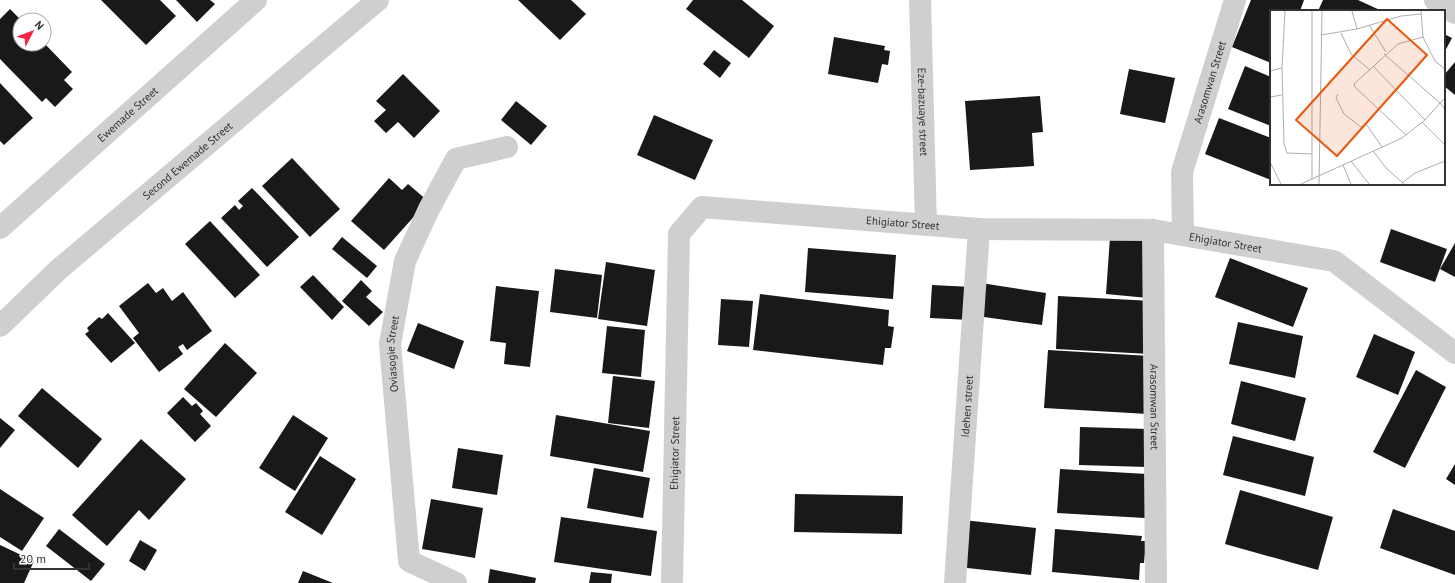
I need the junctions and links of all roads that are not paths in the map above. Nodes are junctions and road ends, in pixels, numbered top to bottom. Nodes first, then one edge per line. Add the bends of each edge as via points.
1 (256, 0) edge
2 (378, 0) edge
3 (920, 0) edge
4 (1235, 0) edge
5 (1435, 0) edge
6 (1455, 13) edge
7 (507, 147) dead end
8 (926, 225) junction
9 (0, 228) edge
10 (979, 229) junction
11 (1153, 230) junction
12 (1184, 235) junction
13 (0, 326) edge
14 (1455, 353) edge
15 (456, 583) edge
16 (672, 583) edge
17 (955, 583) edge
18 (1156, 583) edge

1 - 9 street, Ewemade Street
2 - 13 street, Second Ewemade Street via 58,270
3 - 8 street, Eze-bazuaye street
4 - 12 street, Arasomwan Street via 1182,172
5 - 6 street
7 - 15 street, Oviasogie Street via 456,159 405,261 390,344 409,561
8 - 10 street, Ehigiator Street
8 - 16 street, Ehigiator Street via 702,207 679,234
10 - 11 street, Ehigiator Street
10 - 17 street, Idehen street
11 - 12 street, Ehigiator Street
11 - 18 street, Arasomwan Street
12 - 14 street, Ehigiator Street via 1334,261

